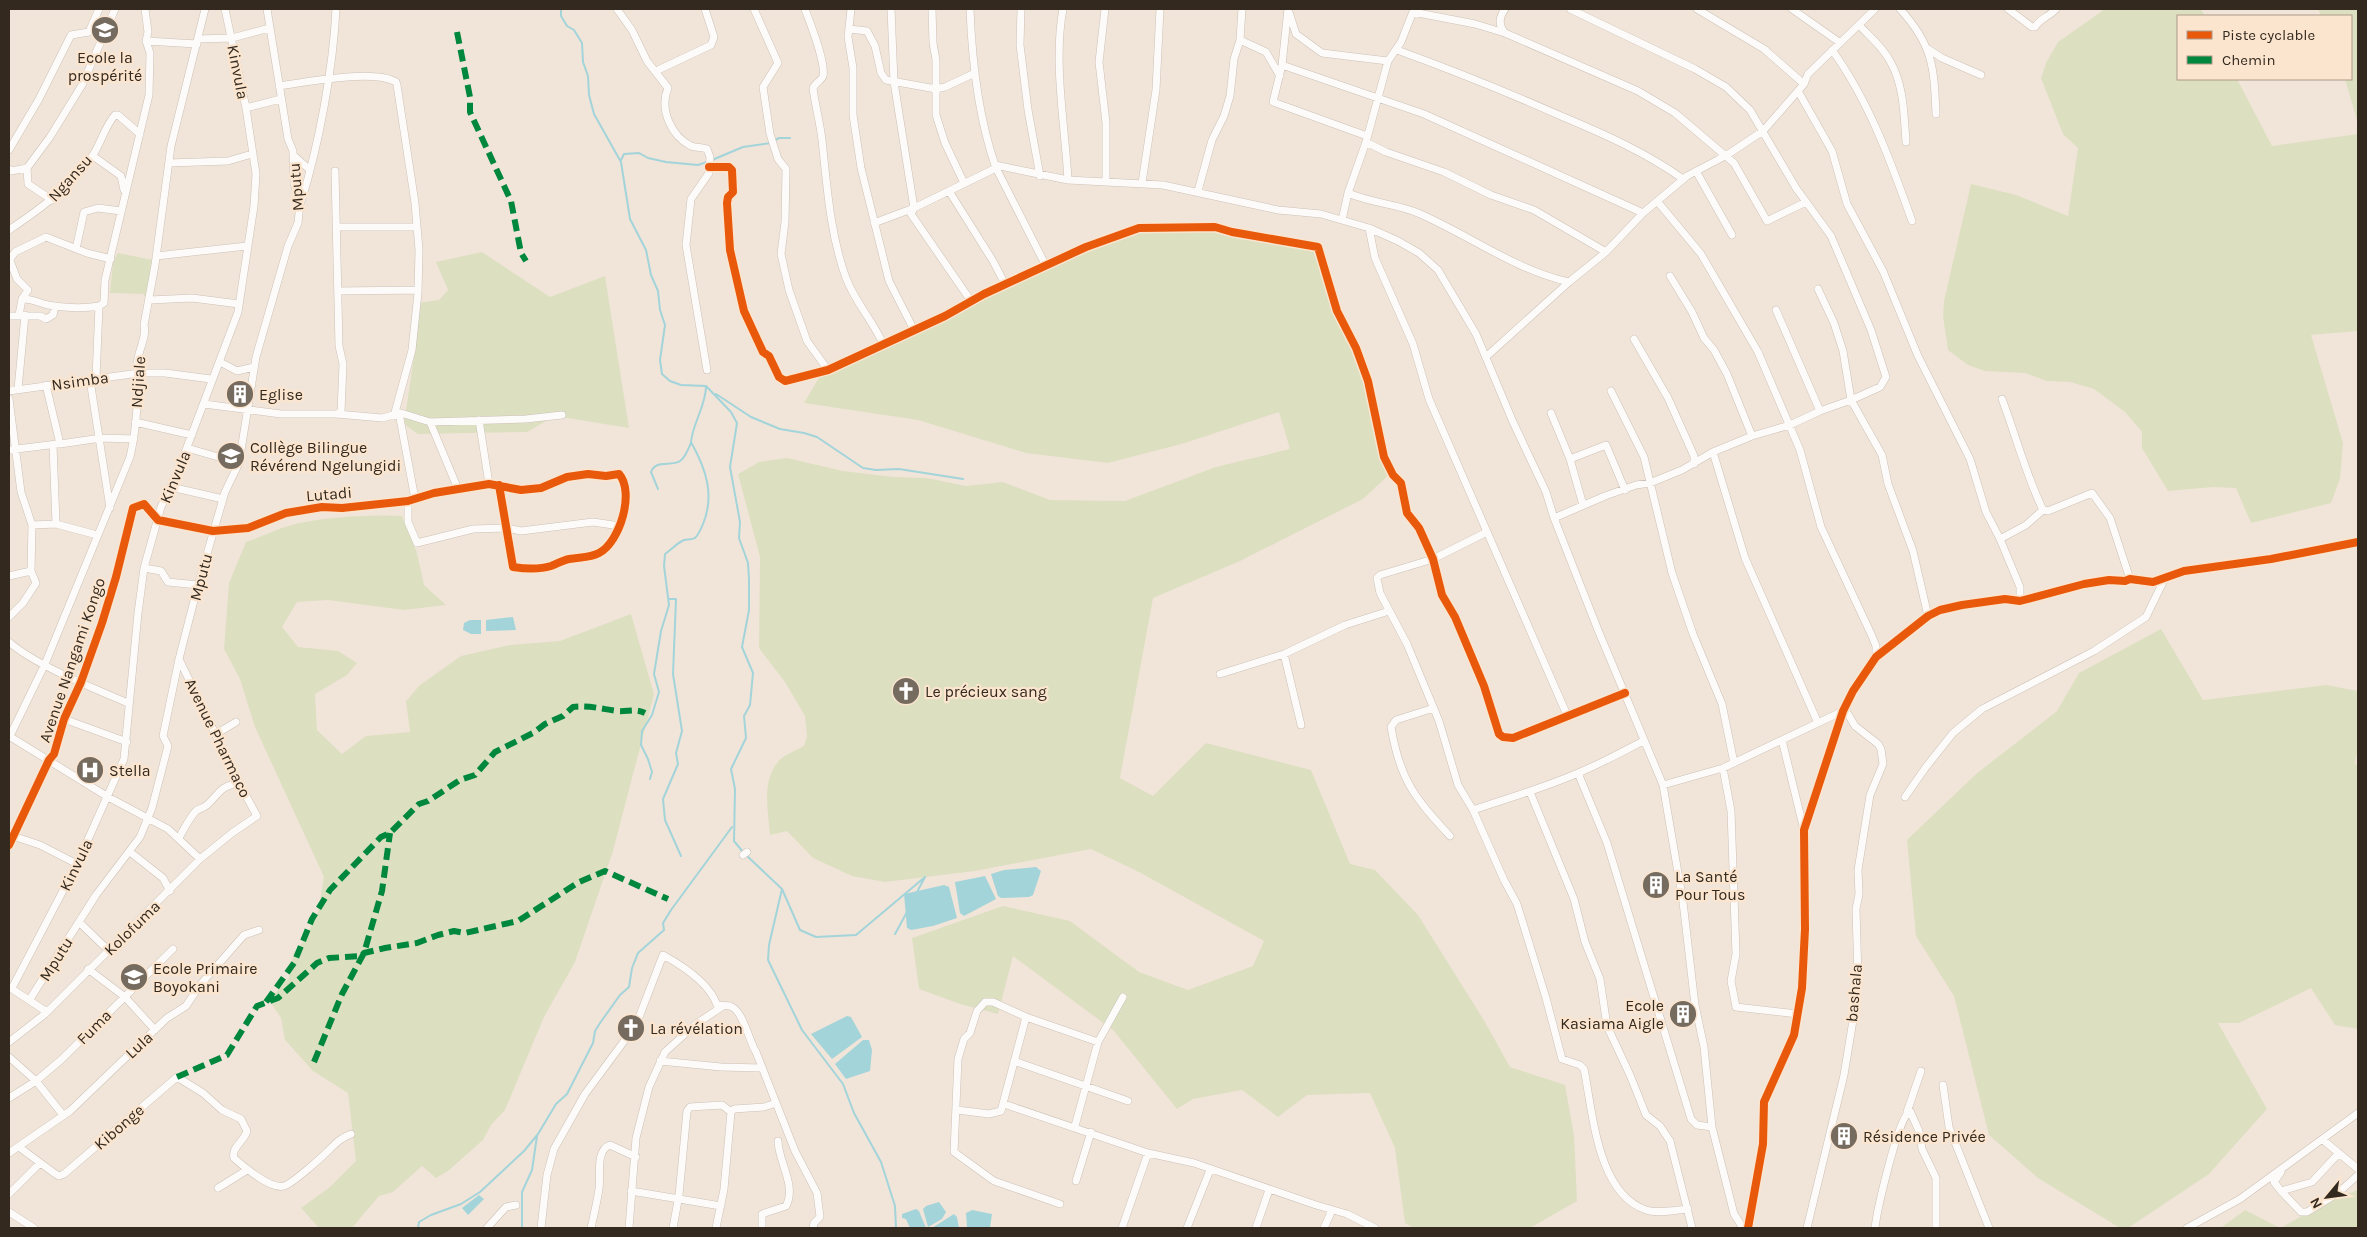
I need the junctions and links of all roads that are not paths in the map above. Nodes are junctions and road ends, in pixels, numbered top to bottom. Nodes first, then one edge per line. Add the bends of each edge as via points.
1 (99, 9) edge
2 (115, 9) edge
3 (146, 9) edge
4 (205, 9) edge
5 (225, 9) edge
6 (267, 9) edge
7 (336, 9) edge
8 (617, 9) edge
9 (706, 9) edge
10 (754, 9) edge
11 (805, 9) edge
12 (851, 9) edge
13 (892, 9) edge
14 (932, 9) edge
15 (970, 9) edge
16 (1021, 9) edge
17 (1063, 9) edge
18 (1105, 9) edge
19 (1160, 9) edge
20 (1242, 9) edge
21 (1288, 9) edge
22 (1505, 9) edge
23 (1570, 9) edge
24 (1697, 9) edge
25 (1792, 9) edge
26 (1875, 9) edge
27 (1900, 9) edge
28 (2009, 9) edge
29 (2056, 9) edge
30 (1413, 10) edge
31 (1804, 12) edge
32 (1859, 25) junction
33 (270, 28) junction
34 (848, 29) junction
35 (1505, 33) junction
36 (232, 38) junction
37 (1240, 40) junction
38 (146, 41) junction
39 (1923, 41) junction
40 (197, 42) junction
41 (1839, 42) junction
42 (1397, 50) junction
43 (1832, 50) junction
44 (1388, 61) junction
45 (1282, 64) junction
46 (656, 71) junction
47 (975, 73) junction
48 (1981, 75) dead end
49 (1280, 76) junction
50 (327, 79) junction
51 (894, 82) junction
52 (1804, 84) junction
53 (279, 86) junction
54 (936, 89) junction
55 (1798, 90) junction
56 (1378, 97) junction
57 (281, 100) junction
58 (246, 108) junction
59 (1936, 114) dead end
60 (1763, 131) junction
61 (140, 134) junction
62 (1367, 139) junction
63 (1906, 142) dead end
64 (9, 150) edge
65 (252, 154) junction
66 (293, 155) junction
67 (1727, 155) junction
68 (92, 156) junction
69 (168, 163) junction
70 (710, 163) junction
71 (995, 166) junction
72 (27, 168) junction
73 (9, 169) edge
74 (310, 170) junction
75 (1696, 171) junction
76 (335, 172) dead end
77 (1040, 176) junction
78 (1683, 179) junction
79 (1068, 180) junction
80 (1106, 180) junction
81 (1142, 182) junction
82 (964, 183) junction
83 (948, 191) junction
84 (1198, 191) junction
85 (1348, 193) junction
86 (123, 195) junction
87 (52, 200) junction
88 (1657, 201) junction
89 (300, 202) junction
90 (1806, 202) junction
91 (914, 208) junction
92 (120, 211) junction
93 (1643, 213) junction
94 (1342, 220) junction
95 (1912, 221) dead end
96 (874, 223) junction
97 (337, 227) junction
98 (416, 227) junction
99 (1369, 228) junction
100 (9, 230) edge
101 (1732, 235) dead end
102 (247, 246) junction
103 (76, 249) junction
104 (1606, 252) junction
105 (156, 256) junction
106 (111, 259) junction
107 (9, 260) edge
108 (1046, 266) junction
109 (1670, 276) dead end
110 (1569, 282) junction
111 (1005, 284) junction
112 (1818, 289) dead end
113 (418, 290) junction
114 (338, 291) junction
115 (22, 299) junction
116 (150, 300) junction
117 (971, 301) junction
118 (239, 304) junction
119 (55, 306) junction
120 (99, 306) junction
121 (1776, 310) dead end
122 (22, 315) junction
123 (9, 316) edge
124 (914, 330) junction
125 (1634, 339) dead end
126 (883, 344) junction
127 (1486, 356) junction
128 (220, 362) junction
129 (254, 367) junction
130 (707, 370) dead end
131 (828, 370) junction
132 (138, 373) junction
133 (93, 379) junction
134 (211, 379) junction
135 (46, 385) junction
136 (18, 390) junction
137 (9, 391) edge
138 (1611, 391) dead end
139 (9, 399) edge
140 (2002, 399) dead end
141 (1851, 400) junction
142 (204, 404) junction
143 (248, 408) junction
144 (1820, 411) junction
145 (1551, 413) dead end
146 (337, 414) junction
147 (396, 414) junction
148 (562, 415) dead end
149 (479, 420) junction
150 (135, 422) junction
151 (430, 422) junction
152 (1790, 425) junction
153 (192, 435) junction
154 (1752, 436) junction
155 (101, 438) junction
156 (134, 439) junction
157 (56, 444) junction
158 (187, 448) junction
159 (12, 450) edge
160 (1713, 452) junction
161 (1570, 459) junction
162 (239, 463) junction
163 (1694, 464) junction
164 (1650, 483) junction
165 (489, 484) junction
166 (502, 486) junction
167 (171, 487) junction
168 (458, 489) junction
169 (1625, 490) junction
170 (222, 499) junction
171 (411, 500) junction
172 (1583, 505) junction
173 (110, 508) junction
174 (2044, 510) junction
175 (1554, 518) junction
176 (158, 520) junction
177 (56, 524) junction
178 (32, 525) junction
179 (620, 526) junction
180 (506, 528) junction
181 (213, 531) junction
182 (1488, 532) junction
183 (97, 535) junction
184 (2000, 539) junction
185 (2358, 542) edge
186 (1433, 559) junction
187 (144, 568) junction
188 (31, 570) junction
189 (9, 576) edge
190 (2165, 578) junction
191 (2130, 579) junction
192 (198, 586) junction
193 (2020, 601) junction
194 (1389, 611) junction
195 (1928, 616) junction
196 (9, 617) edge
197 (9, 642) edge
198 (1284, 654) junction
199 (1876, 657) junction
200 (179, 659) junction
201 (45, 664) junction
202 (1220, 674) dead end
203 (81, 682) junction
204 (1625, 693) junction
205 (128, 703) junction
206 (1434, 708) junction
207 (1844, 710) junction
208 (1567, 715) junction
209 (64, 719) junction
210 (236, 722) dead end
211 (1818, 723) junction
212 (1301, 725) dead end
213 (216, 734) junction
214 (9, 737) edge
215 (1782, 740) junction
216 (1644, 741) junction
217 (127, 742) junction
218 (49, 760) junction
219 (1734, 763) junction
220 (1723, 768) junction
221 (1578, 773) junction
222 (238, 782) junction
223 (1663, 785) junction
224 (1530, 792) junction
225 (108, 797) junction
226 (1905, 797) dead end
227 (1473, 810) junction
228 (257, 816) joint
229 (148, 819) junction
230 (1804, 830) junction
231 (13, 836) junction
232 (1450, 836) dead end
233 (179, 838) junction
234 (9, 845) edge
235 (130, 852) junction
236 (200, 859) junction
237 (77, 864) junction
238 (170, 891) junction
239 (79, 922) junction
240 (259, 930) dead end
241 (173, 949) dead end
242 (109, 952) junction
243 (88, 969) junction
244 (10, 988) edge
245 (1123, 997) dead end
246 (124, 998) junction
247 (30, 999) junction
248 (724, 1006) junction
249 (47, 1012) junction
250 (1798, 1014) junction
251 (1026, 1017) junction
252 (155, 1030) junction
253 (9, 1042) edge
254 (1098, 1042) junction
255 (9, 1057) edge
256 (660, 1060) junction
257 (1014, 1061) junction
258 (761, 1068) junction
259 (1921, 1071) dead end
260 (36, 1081) junction
261 (1943, 1085) dead end
262 (1086, 1087) junction
263 (9, 1098) edge
264 (1128, 1101) dead end
265 (776, 1103) junction
266 (1004, 1104) junction
267 (957, 1110) junction
268 (731, 1112) junction
269 (1907, 1112) junction
270 (2358, 1113) edge
271 (63, 1115) junction
272 (1075, 1126) junction
273 (1712, 1127) junction
274 (1091, 1132) junction
275 (351, 1134) dead end
276 (2323, 1140) junction
277 (778, 1141) dead end
278 (19, 1147) junction
279 (9, 1153) edge
280 (1148, 1153) junction
281 (2339, 1153) junction
282 (636, 1157) junction
283 (40, 1163) junction
284 (2358, 1168) edge
285 (247, 1170) junction
286 (1210, 1170) junction
287 (2282, 1170) junction
288 (2358, 1175) edge
289 (1076, 1181) dead end
290 (218, 1188) dead end
291 (1270, 1190) junction
292 (632, 1191) junction
293 (2281, 1191) junction
294 (9, 1194) edge
295 (679, 1199) junction
296 (1060, 1204) dead end
297 (516, 1205) dead end
298 (721, 1206) junction
299 (1688, 1209) junction
300 (1332, 1210) junction
301 (9, 1212) edge
302 (34, 1228) edge
303 (488, 1228) edge
304 (541, 1228) edge
305 (592, 1228) edge
306 (629, 1228) edge
307 (673, 1228) edge
308 (716, 1228) edge
309 (762, 1228) edge
310 (813, 1228) edge
311 (1122, 1228) edge
312 (1187, 1228) edge
313 (1256, 1228) edge
314 (1324, 1228) edge
315 (1375, 1228) edge
316 (1692, 1228) edge
317 (1743, 1228) edge
318 (1748, 1228) edge
319 (1807, 1228) edge
320 (1875, 1228) edge
321 (1936, 1228) edge
322 (1989, 1228) edge
323 (2187, 1228) edge

1 - 64 street via 89,32 73,33 70,37
2 - 72 street via 82,85
3 - 38 street
4 - 40 street, Ndjiale
5 - 36 street, Kinvula
6 - 33 street, Mputu
7 - 50 street
8 - 46 street
9 - 46 street via 714,37 711,45
10 - 131 street via 778,63 763,87 772,142 786,169 781,249 789,290 807,341
11 - 126 street via 823,73 813,88 836,244 859,307
12 - 34 street
13 - 51 street
14 - 54 street
15 - 47 street
16 - 77 street via 1020,45
17 - 79 street via 1061,86
18 - 80 street via 1099,62 1106,124
19 - 81 street via 1156,90
20 - 37 street
21 - 44 street via 1296,34 1322,53
21 - 45 street
22 - 35 street via 1500,20
23 - 60 street via 1672,57 1726,87 1750,110
24 - 52 street via 1764,50
25 - 31 street
26 - 32 street
27 - 39 street
28 - 29 street via 2035,27
30 - 35 street
30 - 42 street
31 - 41 street
32 - 41 street
32 - 63 street via 1890,60 1895,71 1902,96
33 - 36 street
33 - 53 street, Mputu
34 - 51 street via 866,31 875,46 883,77
34 - 96 street via 853,68 853,115
35 - 67 street via 1638,92 1675,113
36 - 40 street
36 - 58 street, Kinvula
37 - 49 street via 1266,52
37 - 84 street via 1234,59 1230,96 1212,140
38 - 40 street
38 - 61 street via 150,53 150,77
39 - 48 street via 1929,50
39 - 59 street via 1932,59
40 - 69 street, Ndjiale
41 - 43 street
42 - 44 street
42 - 78 street via 1516,96 1626,144 1656,159
43 - 52 street via 1808,74
43 - 95 street via 1848,73 1881,140
44 - 56 street
45 - 49 street
45 - 56 street
46 - 70 street via 668,88 664,97 672,130 692,147 707,149
47 - 54 street
47 - 71 street
49 - 62 street via 1273,100 1275,104 1301,111
50 - 53 street
50 - 74 street
50 - 98 street via 372,77 396,82
51 - 54 street
51 - 91 street
52 - 55 street
53 - 57 street, Mputu
54 - 82 street via 937,121
55 - 60 street
55 - 184 street via 1832,151 1847,204 1883,271 1918,356 1955,426 1970,459 1986,512
56 - 62 street
56 - 93 street via 1424,114
57 - 58 street
57 - 66 street, Mputu
58 - 65 street, Kinvula
60 - 67 street
60 - 90 street
61 - 68 street, Ngansu via 118,114 111,119
61 - 86 street
62 - 85 street
62 - 104 street via 1386,152 1444,172 1491,196 1534,210
65 - 69 street via 228,161
65 - 102 street, Kinvula via 255,184
66 - 74 street
66 - 89 street, Mputu via 294,183
67 - 75 street
67 - 90 street via 1767,221
68 - 86 street via 121,176
68 - 87 street, Ngansu
69 - 105 street, Ndjiale
70 - 130 street via 708,175 691,199 686,245
70 - 131 street via 732,170 733,192 728,203 730,250 744,311 763,352 769,356 783,380
71 - 77 street
71 - 82 street
71 - 108 street
72 - 73 street
72 - 87 street via 28,184
74 - 89 street
75 - 78 street
75 - 101 street
76 - 97 street
77 - 79 street
78 - 88 street
79 - 80 street
80 - 81 street
81 - 84 street
82 - 83 street
83 - 91 street
83 - 111 street
84 - 94 street via 1237,202
85 - 94 street
85 - 110 street via 1417,212 1539,273
86 - 92 street
87 - 100 street, Ngansu
88 - 93 street
88 - 152 street via 1700,254 1758,352
89 - 129 street, Mputu via 296,230 288,246
90 - 141 street via 1838,250 1871,330 1886,377 1880,387
91 - 96 street
91 - 117 street via 911,214 918,226
92 - 103 street via 98,208 84,212
92 - 106 street
93 - 104 street
94 - 99 street
96 - 124 street via 888,282
97 - 98 street
97 - 114 street
98 - 113 street
99 - 127 street via 1419,253 1438,270
99 - 182 street via 1375,258 1413,344 1429,399
102 - 105 street
102 - 118 street, Kinvula
103 - 106 street
103 - 107 street via 42,237 15,252
104 - 110 street
105 - 116 street, Ndjiale
106 - 120 street via 104,282 104,303
107 - 115 street via 17,279 28,290
108 - 111 street
108 - 186 street via 1086,247 1146,228 1215,227 1318,247 1337,311 1368,381 1384,457 1401,483 1407,513 1419,528
109 - 154 street via 1727,374
110 - 127 street
111 - 117 street
112 - 141 street via 1843,351
113 - 114 street
113 - 147 street via 412,350
114 - 146 street via 343,364 341,412
115 - 119 street
115 - 122 street
116 - 118 street via 192,298
116 - 132 street, Ndjiale
117 - 124 street
118 - 128 street, Kinvula
119 - 120 street via 72,309
119 - 122 street via 49,318
120 - 133 street
121 - 144 street
122 - 123 street
122 - 136 street
124 - 126 street
125 - 163 street via 1668,398 1694,456
126 - 131 street
127 - 175 street via 1546,492
128 - 129 street via 237,371
128 - 134 street, Kinvula
129 - 143 street, Mputu
132 - 133 street, Nsimba
132 - 134 street, Nsimba
132 - 150 street, Ndjiale
133 - 135 street, Nsimba
133 - 155 street
134 - 142 street, Kinvula
135 - 136 street, Nsimba
135 - 157 street
136 - 137 street, Nsimba
138 - 164 street via 1644,457
139 - 159 street via 13,420
140 - 174 street via 2032,488
141 - 144 street
141 - 195 street via 1882,455 1888,484 1913,551
142 - 143 street
142 - 153 street, Kinvula
143 - 146 street via 280,414
143 - 162 street, Mputu
144 - 152 street
145 - 161 street
146 - 147 street via 382,418
147 - 151 street
147 - 171 street
148 - 149 street
149 - 151 street
149 - 165 street
150 - 153 street
150 - 156 street, Ndjiale
151 - 168 street
152 - 154 street
152 - 199 street via 1821,527 1872,636
153 - 158 street, Kinvula
154 - 160 street
155 - 156 street
155 - 157 street
155 - 173 street
156 - 173 street, Ndjiale
157 - 159 street
157 - 177 street
158 - 162 street
158 - 167 street, Kinvula
159 - 178 street
160 - 163 street
160 - 211 street via 1748,565
161 - 169 street via 1606,445
161 - 172 street
162 - 170 street, Mputu
163 - 164 street
164 - 169 street
164 - 219 street via 1672,573 1692,634 1722,704
165 - 166 street, Lutadi
165 - 168 street, Lutadi
166 - 179 street, Lutadi via 528,490 567,477 621,475 626,505
166 - 180 street
167 - 170 street
167 - 176 street, Kinvula
168 - 171 street, Lutadi
169 - 172 street
170 - 181 street, Mputu
171 - 180 street via 408,522 418,543 474,529
171 - 181 street, Lutadi via 302,510 248,528
172 - 175 street
173 - 183 street, Ndjiale
174 - 184 street via 2026,525
174 - 191 street via 2092,493 2110,518
175 - 204 street
176 - 181 street, Lutadi
176 - 187 street, Kinvula
176 - 203 street, Avenue Nangami Kongo via 144,504 132,509 116,577
177 - 178 street
177 - 183 street
178 - 188 street
179 - 180 street via 594,522 521,531
179 - 180 street via 600,553 535,569 513,567
181 - 192 street, Mputu
182 - 186 street
182 - 208 street
183 - 201 street, Ndjiale
184 - 193 street via 2020,587
185 - 190 street via 2184,571
186 - 194 street via 1377,578
186 - 208 street via 1442,595 1456,617 1499,734 1514,738
187 - 192 street via 161,571 168,582
187 - 205 street, Kinvula
188 - 189 street
188 - 196 street via 36,583
190 - 191 street via 2153,582
190 - 226 street via 2146,617 2094,651 1982,709 1953,733
191 - 193 street via 2084,584
192 - 200 street, Mputu
193 - 195 street via 2005,599 1962,605
194 - 198 street via 1345,625
194 - 206 street
195 - 199 street
197 - 201 street
198 - 202 street
198 - 212 street
199 - 207 street
200 - 213 street, Avenue Pharmaco
200 - 229 street, Mputu via 163,736 168,746
201 - 203 street
201 - 214 street, Ndjiale
203 - 205 street
203 - 209 street, Avenue Nangami Kongo
204 - 208 street
204 - 216 street
205 - 217 street, Kinvula
206 - 227 street via 1458,785
206 - 232 street via 1396,720 1391,726 1396,756 1415,796
207 - 211 street
207 - 230 street
207 - 319 street, bashala via 1855,726 1878,744 1883,758 1881,772 1870,794 1858,870 1856,1002 1844,1075
209 - 217 street
209 - 218 street, Avenue Nangami Kongo via 54,754
210 - 213 street
211 - 215 street
213 - 222 street, Avenue Pharmaco
214 - 218 street
215 - 219 street
215 - 230 street
216 - 221 street
216 - 223 street
217 - 225 street, Kinvula via 119,775
218 - 225 street
218 - 231 street, Avenue Nangami Kongo
219 - 220 street
220 - 223 street
220 - 250 street via 1731,812 1736,954 1731,981 1736,1007
221 - 224 street
221 - 273 street via 1607,843 1691,1119 1697,1125
222 - 228 street, Avenue Pharmaco
222 - 233 street via 229,784 207,805 194,812
223 - 273 street via 1704,1047
224 - 227 street
224 - 299 street via 1574,899 1587,948 1600,979 1609,1032 1646,1115 1660,1126 1670,1141
225 - 229 street
225 - 237 street, Kinvula
227 - 299 street via 1517,904 1562,1059 1584,1069 1608,1176 1621,1193 1648,1211
228 - 236 street, Kolofuma
229 - 233 street
229 - 235 street, Mputu
230 - 250 street via 1805,929
231 - 234 street, Avenue Nangami Kongo
231 - 237 street via 40,845
233 - 236 street
235 - 238 street via 163,878
235 - 239 street, Mputu
236 - 238 street, Kolofuma
237 - 244 street, Kinvula
238 - 242 street, Kolofuma
239 - 242 street
239 - 247 street, Mputu
240 - 252 street, Lula via 244,935 186,1006
241 - 246 street, Fuma
242 - 243 street, Kolofuma
243 - 246 street
243 - 249 street, Kolofuma
244 - 247 street
245 - 254 street
246 - 252 street
246 - 260 street, Fuma via 62,1060
247 - 249 street
248 - 256 street via 685,1032
248 - 258 street via 731,1006 742,1018
248 - 304 street via 717,1005 713,994 663,955 636,1025 584,1094 554,1149 547,1175
249 - 253 street, Kolofuma
250 - 318 street via 1794,1035 1764,1102 1763,1144
251 - 254 street
251 - 257 street
251 - 267 street via 993,1002 981,1004 958,1059
252 - 271 street, Lula
254 - 262 street
255 - 260 street
256 - 258 street
256 - 282 street via 644,1101 636,1138
257 - 262 street
257 - 266 street
258 - 265 street
259 - 269 street
260 - 263 street, Fuma
260 - 271 street
261 - 322 street via 1949,1127
262 - 264 street
262 - 272 street
265 - 268 street
265 - 310 street via 795,1151 817,1193 820,1217
266 - 267 street via 997,1114
266 - 272 street
267 - 296 street via 954,1152 994,1181
268 - 295 street via 722,1105 711,1104 690,1106 687,1111
268 - 298 street
269 - 320 street via 1896,1139
269 - 321 street via 1912,1114 1922,1149 1936,1178
270 - 276 street
271 - 278 street, Lula
272 - 274 street
273 - 317 street via 1734,1214
274 - 280 street
274 - 289 street
275 - 285 street via 338,1140 284,1186 276,1187
276 - 281 street
276 - 287 street
277 - 309 street via 790,1197 786,1206 762,1214
278 - 279 street, Lula
278 - 283 street
280 - 286 street
280 - 311 street
281 - 284 street
281 - 293 street via 2312,1182
282 - 292 street
282 - 305 street via 610,1145 604,1150
283 - 285 street, Kibonge via 59,1176 177,1077 222,1110 241,1119 246,1137 233,1154
283 - 294 street
285 - 290 street
286 - 291 street
286 - 312 street
287 - 293 street via 2274,1182
287 - 323 street via 2240,1199
288 - 293 street via 2338,1193 2307,1212 2301,1212
291 - 300 street
291 - 313 street
292 - 295 street
292 - 306 street
295 - 298 street
295 - 307 street
297 - 303 street via 506,1206
298 - 308 street
299 - 316 street
300 - 314 street
300 - 315 street
301 - 302 street

